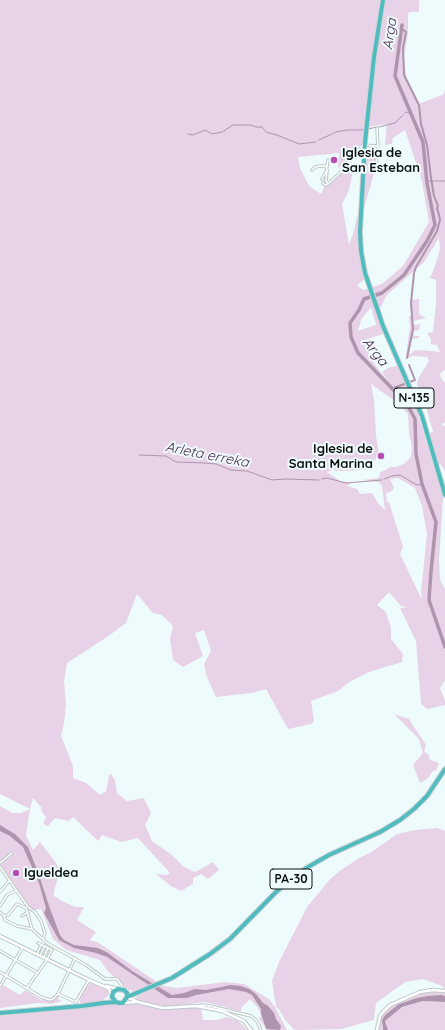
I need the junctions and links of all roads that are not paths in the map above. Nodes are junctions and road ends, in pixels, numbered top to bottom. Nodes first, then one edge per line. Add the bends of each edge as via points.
1 (383, 0) edge
2 (377, 128) dead end
3 (365, 145) junction
4 (378, 146) junction
5 (328, 160) dead end
6 (376, 164) dead end
7 (327, 169) junction
8 (312, 170) dead end
9 (322, 179) dead end
10 (323, 184) dead end
11 (328, 184) junction
12 (445, 495) edge
13 (445, 769) edge
14 (12, 853) dead end
15 (0, 863) edge
16 (0, 867) edge
17 (9, 881) junction
18 (16, 891) junction
19 (0, 892) edge
20 (0, 906) edge
21 (27, 907) junction
22 (0, 912) edge
23 (28, 912) junction
24 (4, 916) junction
25 (22, 916) dead end
26 (32, 929) junction
27 (0, 936) edge
28 (43, 939) junction
29 (38, 943) dead end
30 (41, 945) junction
31 (44, 946) junction
32 (23, 947) junction
33 (48, 948) junction
34 (0, 951) edge
35 (36, 954) junction
36 (40, 955) junction
37 (44, 957) junction
38 (75, 958) junction
39 (47, 959) junction
40 (16, 960) junction
41 (69, 970) junction
42 (0, 972) edge
43 (38, 973) junction
44 (6, 976) junction
45 (89, 980) junction
46 (0, 986) edge
47 (104, 986) junction
48 (27, 988) junction
49 (121, 989) junction
50 (146, 989) junction
51 (445, 991) edge
52 (137, 993) junction
53 (58, 994) junction
54 (112, 996) junction
55 (127, 997) junction
56 (135, 1001) junction
57 (116, 1002) junction
58 (138, 1002) junction
59 (104, 1003) junction
60 (123, 1003) junction
61 (196, 1006) junction
62 (0, 1013) edge
63 (251, 1030) edge
64 (261, 1030) edge
65 (377, 1030) edge

1 - 3 highway, N-135
2 - 4 street
3 - 4 street
3 - 11 street
3 - 12 highway, N-135 via 360,242 362,261 392,348 422,416
4 - 6 street
5 - 7 street
7 - 8 street via 319,166
7 - 9 street
7 - 11 street
10 - 11 street
13 - 50 highway, PA-30 via 427,796 400,820 380,832 329,854 308,867 275,893 219,947 168,980
14 - 15 street
16 - 17 street
17 - 18 street
17 - 19 street
18 - 20 street via 8,895
18 - 21 street
21 - 23 street
21 - 24 street via 17,904 8,916
21 - 28 street via 35,912 44,928
22 - 24 street
23 - 25 street
23 - 26 street
24 - 26 street via 5,920 17,926
26 - 28 street
27 - 32 main road
28 - 38 street
29 - 30 street
30 - 31 street
30 - 35 street
31 - 33 street
31 - 36 street
32 - 35 main road
32 - 40 street
33 - 37 street
33 - 39 street via 52,950
34 - 40 street
35 - 36 main road
36 - 37 main road
37 - 39 main road
38 - 41 street
38 - 49 street via 105,979 116,978 122,986
39 - 41 main road
39 - 43 street
40 - 43 street
40 - 44 street
41 - 45 main road
41 - 53 street
42 - 44 street
43 - 48 street
44 - 46 street
44 - 48 street
45 - 47 main road
45 - 53 street via 76,1002
47 - 49 main road
47 - 54 main road via 110,990
48 - 53 street via 46,1000 53,999
49 - 50 highway, PA-30 via 134,992
49 - 54 highway via 113,992
49 - 55 highway
50 - 52 highway, PA-30
51 - 65 main road via 420,992 390,1005 382,1012
52 - 55 highway, PA-30
52 - 56 main road via 134,996
54 - 57 highway
54 - 59 highway
55 - 56 main road
55 - 60 highway
56 - 58 main road
57 - 59 highway
57 - 60 highway
58 - 60 main road
58 - 61 main road via 163,1008
59 - 62 highway
61 - 63 main road via 222,1011 244,1022
61 - 64 street via 204,1004 248,1015 255,1018

